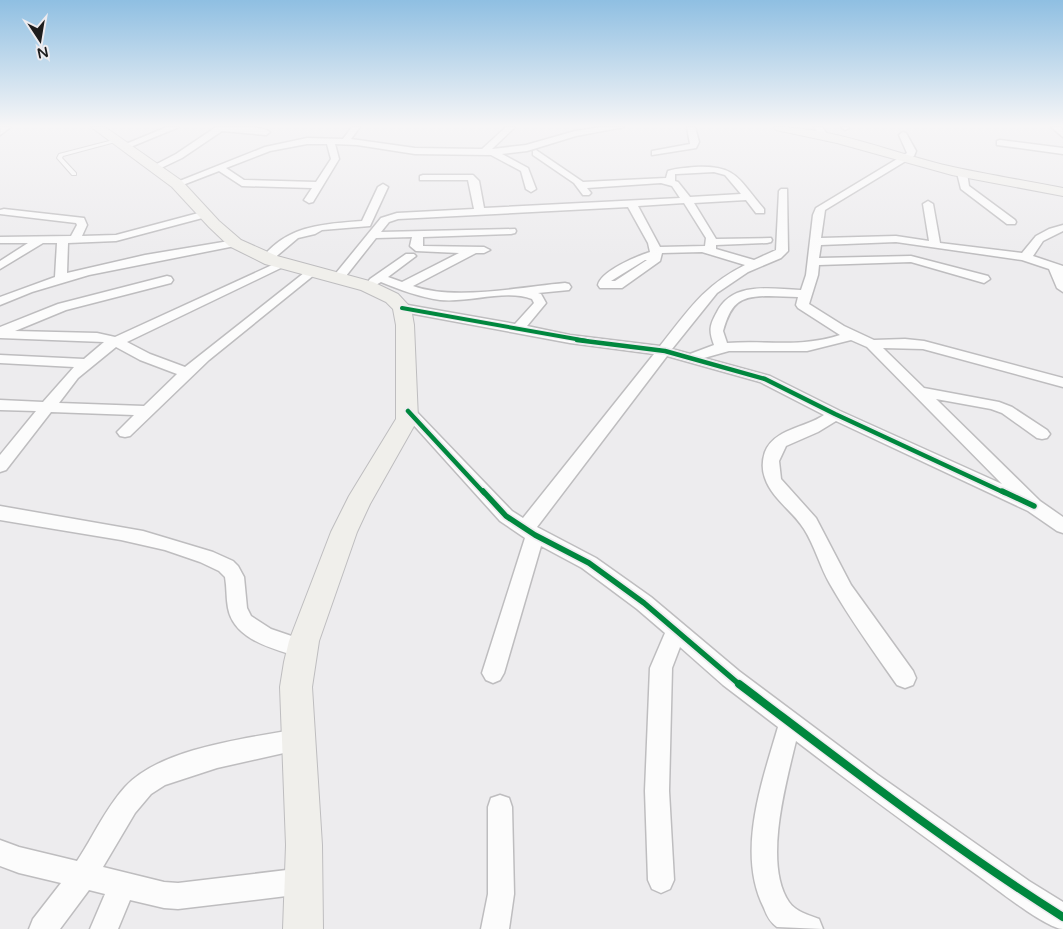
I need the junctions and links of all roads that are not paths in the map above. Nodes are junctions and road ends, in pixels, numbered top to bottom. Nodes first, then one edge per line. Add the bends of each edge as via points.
1 (71, 170) edge
2 (157, 170) edge
3 (214, 170) edge
4 (223, 170) edge
5 (327, 170) edge
6 (525, 170) edge
7 (561, 170) edge
8 (705, 170) edge
9 (722, 170) edge
10 (884, 170) edge
11 (952, 170) edge
12 (962, 173) junction
13 (74, 174) dead end
14 (423, 178) dead end
15 (670, 181) junction
16 (177, 184) junction
17 (317, 184) junction
18 (582, 185) junction
19 (383, 187) dead end
20 (531, 189) dead end
21 (784, 191) dead end
22 (1063, 192) edge
23 (748, 197) junction
24 (309, 200) dead end
25 (687, 200) junction
26 (631, 203) junction
27 (928, 204) dead end
28 (591, 205) junction
29 (1, 210) edge
30 (479, 211) junction
31 (760, 212) dead end
32 (206, 214) junction
33 (1011, 222) dead end
34 (1063, 228) edge
35 (511, 231) dead end
36 (418, 234) junction
37 (373, 235) junction
38 (0, 240) edge
39 (13, 240) junction
40 (63, 240) junction
41 (75, 240) junction
42 (767, 240) dead end
43 (39, 241) junction
44 (235, 242) junction
45 (815, 242) junction
46 (934, 245) junction
47 (711, 246) junction
48 (0, 248) edge
49 (410, 256) dead end
50 (1024, 257) junction
51 (275, 260) junction
52 (814, 262) junction
53 (755, 264) junction
54 (0, 266) edge
55 (1058, 268) edge
56 (313, 271) junction
57 (61, 278) junction
58 (338, 278) junction
59 (984, 279) dead end
60 (167, 280) dead end
61 (374, 282) junction
62 (565, 287) dead end
63 (1063, 288) edge
64 (522, 291) junction
65 (804, 294) junction
66 (402, 297) junction
67 (0, 301) edge
68 (518, 328) junction
69 (0, 333) edge
70 (851, 335) junction
71 (115, 341) junction
72 (872, 344) junction
73 (721, 346) junction
74 (665, 351) junction
75 (692, 358) junction
76 (0, 359) edge
77 (85, 363) junction
78 (187, 373) junction
79 (1063, 383) edge
80 (921, 392) junction
81 (0, 405) edge
82 (44, 408) junction
83 (148, 411) junction
84 (408, 411) junction
85 (835, 414) junction
86 (125, 432) dead end
87 (1042, 434) dead end
88 (0, 466) edge
89 (1034, 506) junction
90 (0, 512) edge
91 (1063, 526) edge
92 (530, 532) junction
93 (676, 630) junction
94 (302, 649) junction
95 (493, 673) dead end
96 (905, 678) dead end
97 (790, 723) junction
98 (298, 740) junction
99 (500, 807) dead end
100 (0, 854) edge
101 (84, 874) junction
102 (661, 880) dead end
103 (303, 881) junction
104 (124, 884) junction
105 (1063, 917) edge
106 (43, 929) edge
107 (104, 929) edge
108 (303, 929) edge
109 (495, 929) edge
110 (809, 929) edge

1 - 13 lane
2 - 16 main road
3 - 16 street
4 - 17 street via 242,183
5 - 17 street
6 - 20 street
7 - 18 street
8 - 15 street via 676,171 671,173
9 - 23 street
10 - 45 street via 821,208
11 - 12 main road
12 - 22 main road
12 - 33 street via 964,187
14 - 30 street via 470,178 474,181
15 - 18 street
15 - 25 street
16 - 32 main road
17 - 24 street
18 - 28 street
19 - 51 street via 366,224 320,226 294,236
21 - 53 street via 782,251
23 - 25 street
23 - 31 street
25 - 26 street
25 - 47 street via 711,238
26 - 28 street
26 - 47 street via 656,252
27 - 46 street
28 - 30 street
29 - 41 street via 80,220 82,225
30 - 37 street via 390,217
32 - 41 street via 116,238
32 - 44 main road
34 - 50 street via 1036,242
35 - 36 street
36 - 37 street
36 - 66 street via 416,246 420,249 479,250
37 - 58 street
38 - 39 street
39 - 43 street
39 - 48 street
40 - 41 street
40 - 43 street
40 - 57 street
42 - 47 street
43 - 54 street
44 - 51 main road
44 - 57 street
45 - 46 street via 896,239
45 - 52 street
46 - 50 street
47 - 53 street
49 - 61 street
50 - 55 street
51 - 56 main road
51 - 71 street
52 - 59 street via 911,259
52 - 65 street
53 - 74 street via 713,289
55 - 63 street
56 - 58 main road
56 - 78 street
57 - 67 street
58 - 61 main road
60 - 69 street via 62,307
61 - 66 main road via 392,298
62 - 64 street
64 - 66 street
64 - 68 street via 540,302
65 - 70 street via 802,305 838,330
65 - 73 street via 757,293 736,297 723,311 716,331
66 - 68 street
66 - 84 main road
68 - 74 street via 570,339
69 - 71 street via 90,336
70 - 72 street
70 - 73 street via 837,341 791,348
71 - 77 street
71 - 78 street
72 - 79 street via 924,345
72 - 80 street
73 - 75 street
74 - 75 street
74 - 92 street
75 - 85 street via 765,379
76 - 77 street
77 - 82 street
78 - 83 street
80 - 87 street via 994,405
80 - 89 street
81 - 82 street
82 - 83 street
82 - 88 street
83 - 86 street
84 - 92 street via 501,511
84 - 94 main road via 401,430 344,532
85 - 89 street
85 - 96 street via 809,431 782,439 772,456 770,470 783,495 809,522 836,578
89 - 91 street
90 - 94 street via 121,533 214,561 234,574 239,614 243,621 263,634
92 - 93 street via 590,563
92 - 95 street
93 - 97 street
93 - 102 street via 662,668 657,790
94 - 98 main road via 296,687
97 - 105 street via 1020,890
97 - 110 street via 766,824 768,883 780,913
98 - 101 street via 219,756 170,772 144,785 132,796
98 - 103 main road
99 - 109 street via 501,894
100 - 101 street
101 - 104 street
101 - 106 street
103 - 104 street via 178,896
103 - 108 main road
104 - 107 street

